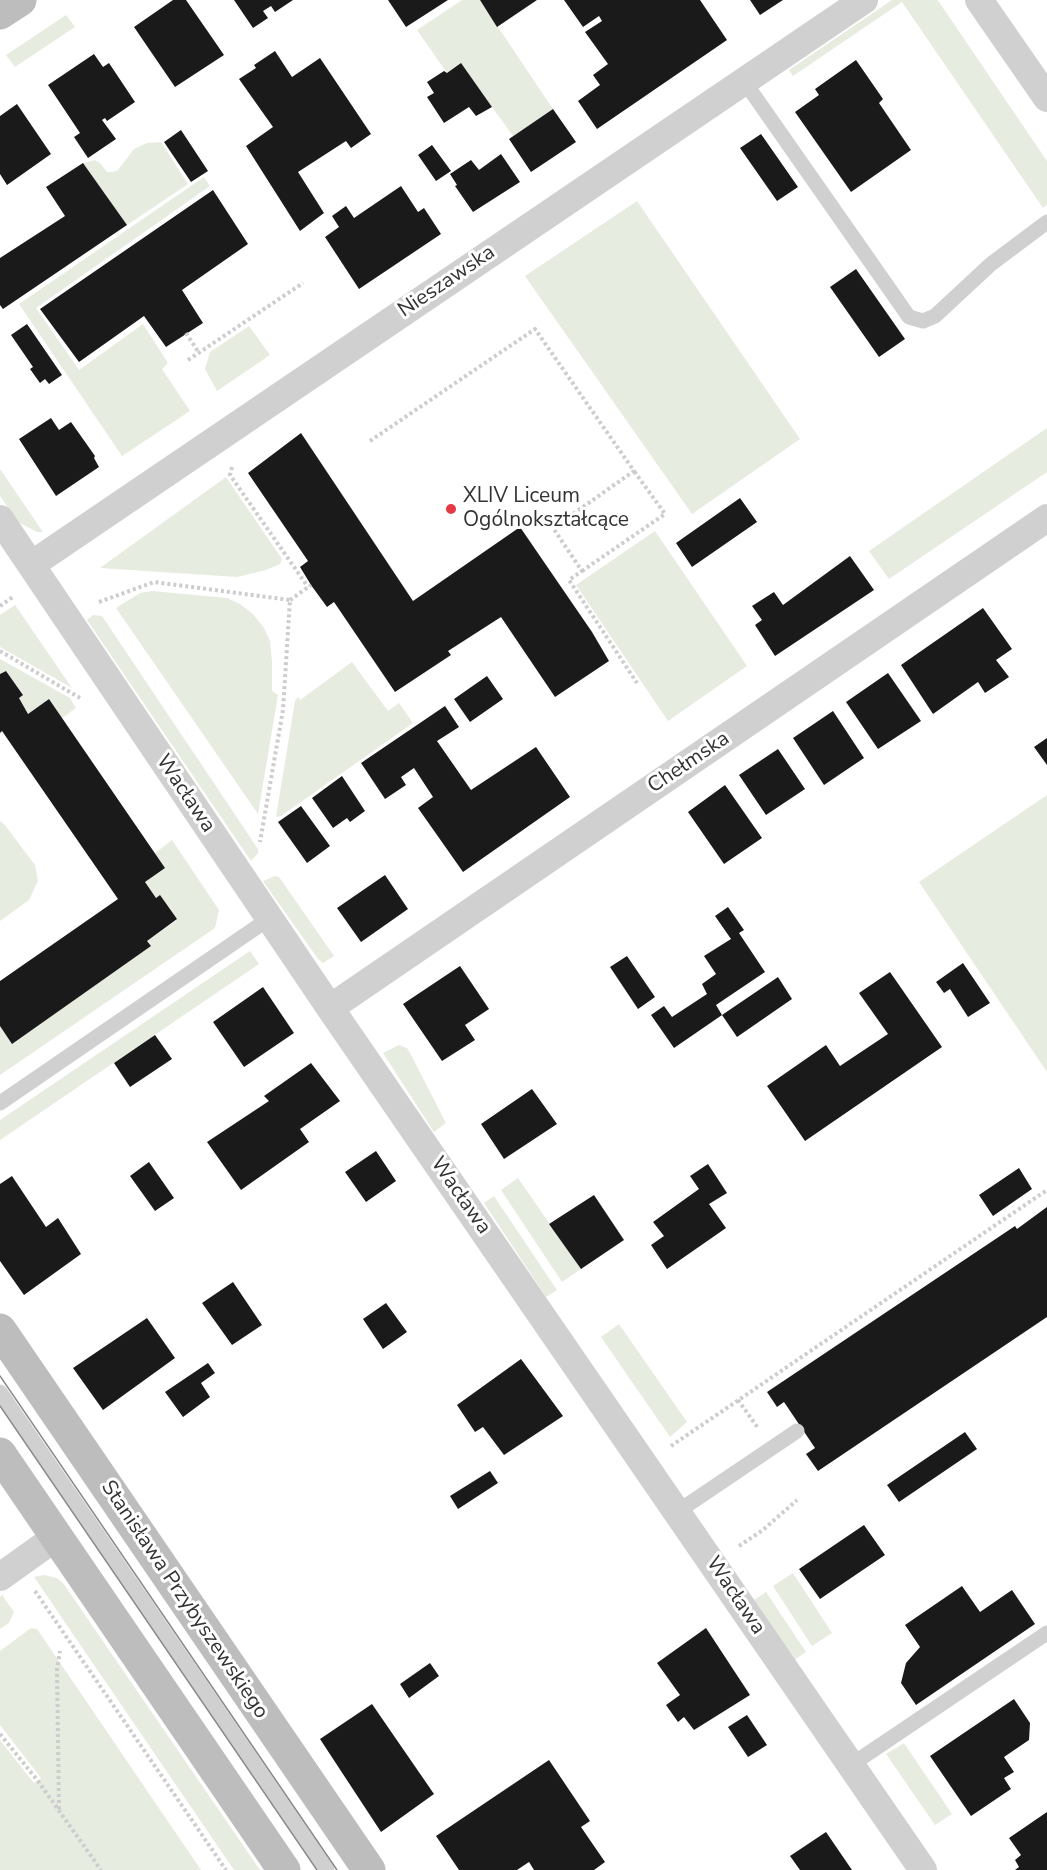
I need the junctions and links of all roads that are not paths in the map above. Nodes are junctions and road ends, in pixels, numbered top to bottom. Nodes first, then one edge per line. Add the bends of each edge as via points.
1 (20, 0) edge
2 (864, 0) edge
3 (980, 0) edge
4 (0, 13) edge
5 (744, 81) junction
6 (1047, 98) edge
7 (1047, 222) edge
8 (1047, 518) edge
9 (0, 519) edge
10 (30, 565) junction
11 (270, 918) junction
12 (330, 1008) junction
13 (0, 1103) edge
14 (0, 1330) edge
15 (0, 1392) edge
16 (797, 1431) dead end
17 (0, 1454) edge
18 (677, 1512) junction
19 (56, 1537) junction
20 (8, 1571) edge
21 (1047, 1633) edge
22 (851, 1766) junction
23 (284, 1870) edge
24 (327, 1870) edge
25 (369, 1870) edge
26 (922, 1870) edge

1 - 4 main road
2 - 5 street, Nieszawska
3 - 6 street
5 - 7 lane via 909,317 924,321 935,316 991,264
5 - 10 street, Nieszawska
8 - 12 street, Chełmska
9 - 10 street, Wacława
10 - 11 street, Wacława
11 - 12 street, Wacława
11 - 13 lane
12 - 18 street, Wacława
14 - 25 main road, Stanisława Przybyszewskiego
15 - 24 lane
16 - 18 lane
17 - 19 main road
18 - 22 street, Wacława
19 - 20 street
19 - 23 main road
21 - 22 lane
22 - 26 street, Wacława

